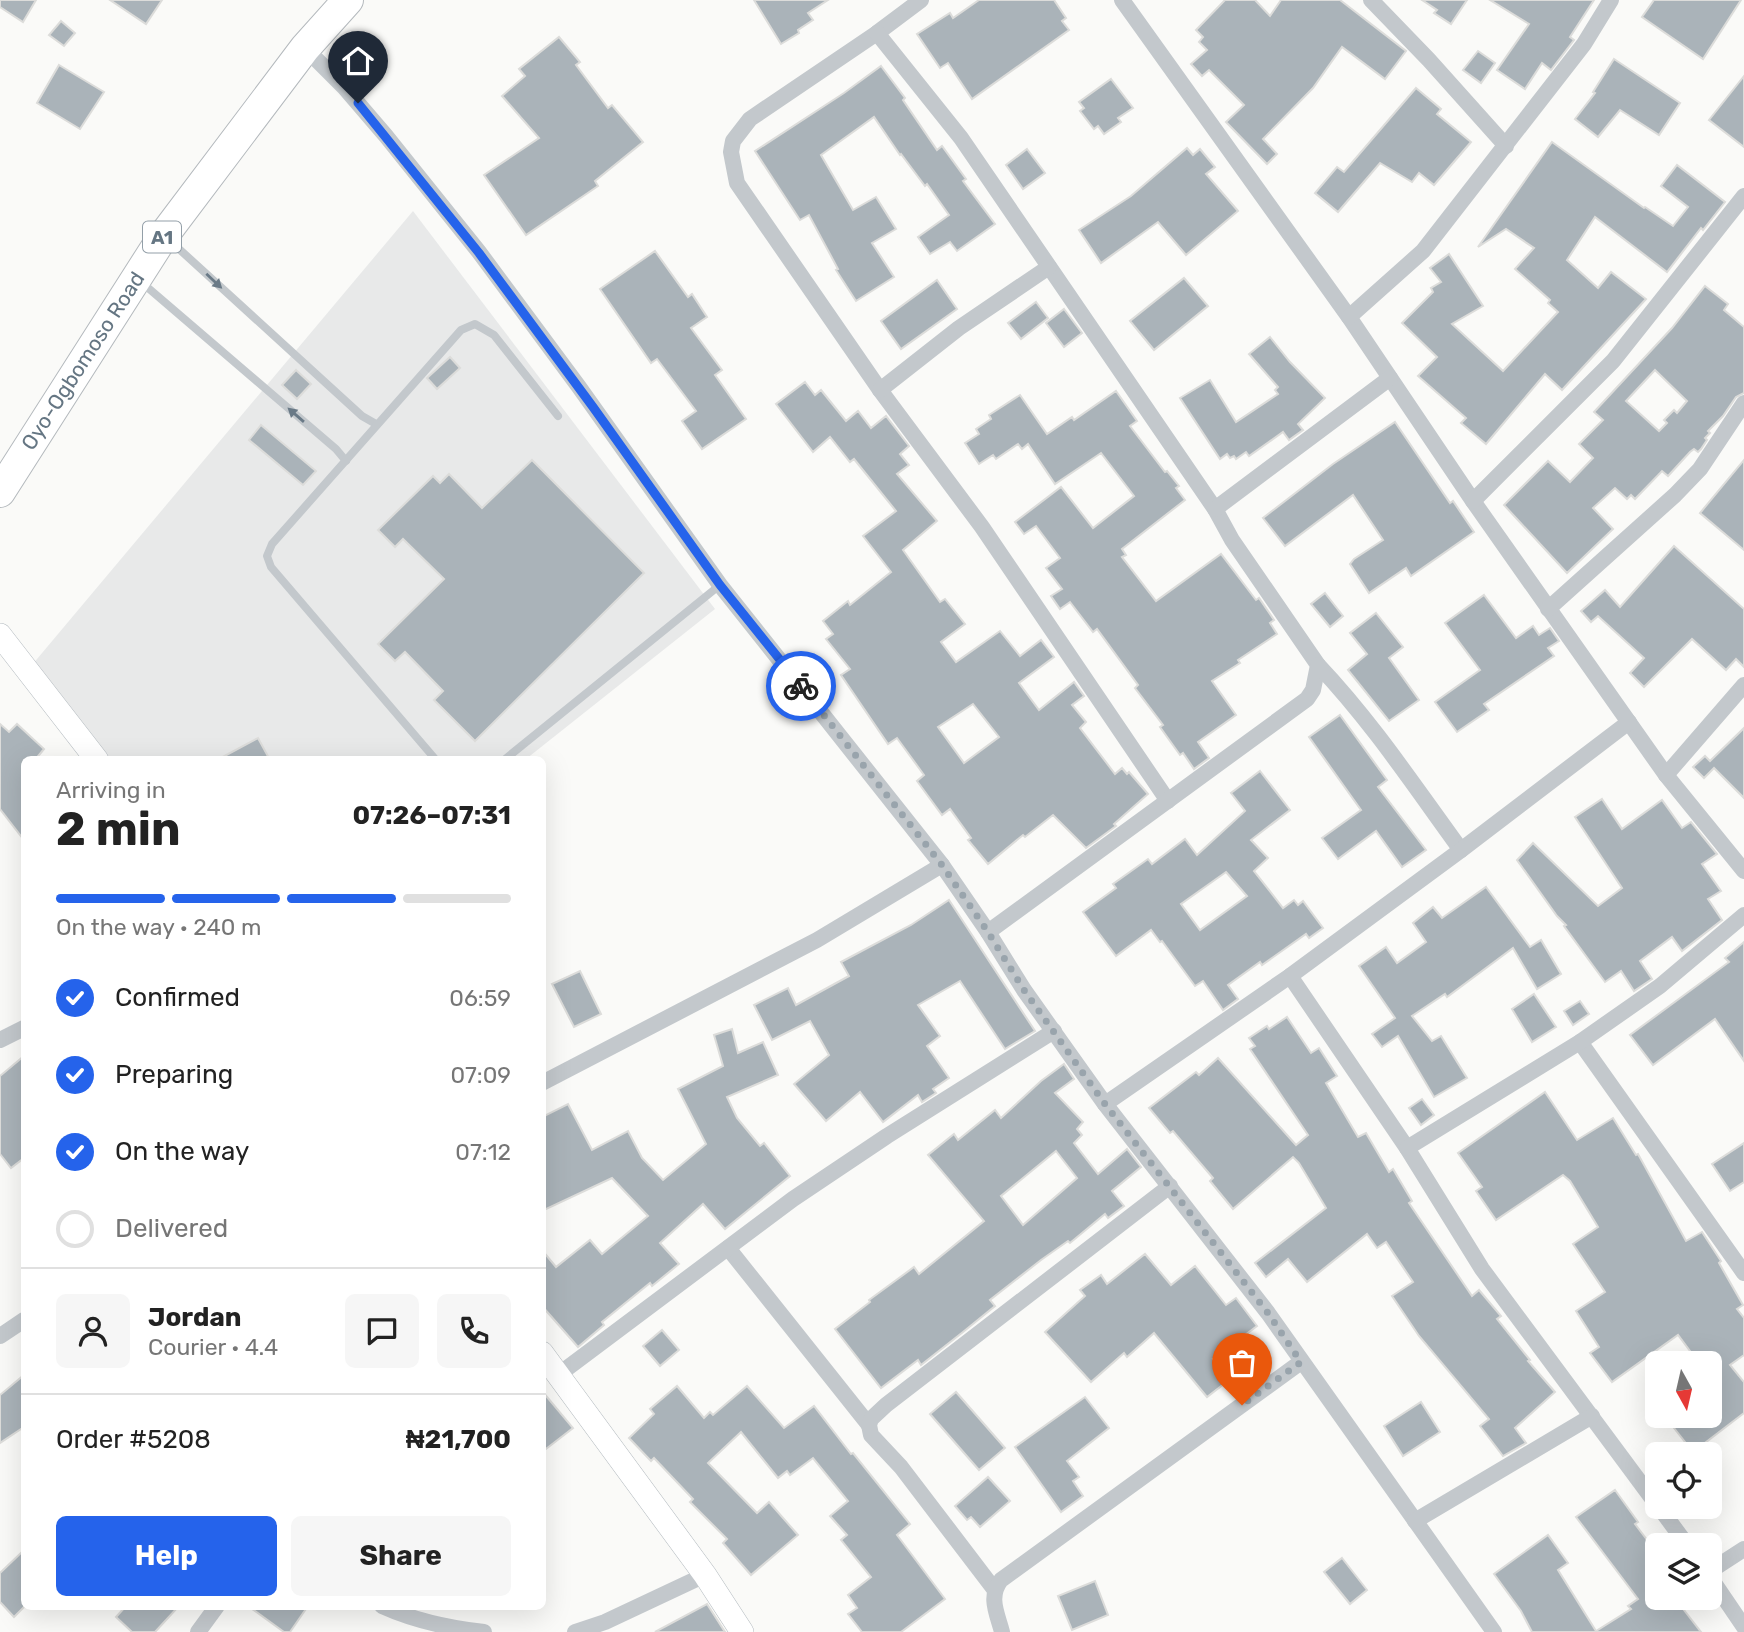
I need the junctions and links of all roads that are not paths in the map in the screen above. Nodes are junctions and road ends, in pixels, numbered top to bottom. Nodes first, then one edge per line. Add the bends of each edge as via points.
1 (348, 0) edge
2 (921, 0) edge
3 (1122, 0) edge
4 (1371, 0) edge
5 (1611, 0) edge
6 (877, 33) junction
7 (305, 48) junction
8 (1506, 146) junction
9 (1744, 196) edge
10 (164, 235) junction
11 (1049, 267) junction
12 (136, 278) junction
13 (1349, 317) junction
14 (1390, 378) junction
15 (880, 390) junction
16 (1744, 403) edge
17 (558, 416) dead end
18 (376, 424) junction
19 (345, 461) junction
20 (0, 492) edge
21 (1473, 501) junction
22 (1215, 509) junction
23 (720, 585) junction
24 (1548, 609) junction
25 (0, 635) edge
26 (1318, 665) junction
27 (1744, 685) edge
28 (1629, 722) junction
29 (94, 756) edge
30 (433, 756) edge
31 (509, 756) edge
32 (1666, 775) junction
33 (1168, 801) junction
34 (1461, 850) junction
35 (942, 865) junction
36 (1744, 871) edge
37 (1744, 915) edge
38 (988, 932) junction
39 (1290, 976) junction
40 (21, 1030) edge
41 (1054, 1031) junction
42 (0, 1040) edge
43 (1580, 1042) junction
44 (546, 1081) edge
45 (1105, 1104) junction
46 (1407, 1148) junction
47 (1170, 1186) junction
48 (728, 1248) junction
49 (1744, 1273) edge
50 (21, 1322) edge
51 (0, 1336) edge
52 (546, 1358) edge
53 (1301, 1362) junction
54 (558, 1375) junction
55 (1592, 1416) junction
56 (869, 1425) junction
57 (1645, 1488) edge
58 (1415, 1521) junction
59 (1744, 1549) edge
60 (1722, 1563) edge
61 (705, 1575) junction
62 (994, 1589) junction
63 (1722, 1595) edge
64 (214, 1610) edge
65 (392, 1610) edge
66 (1744, 1627) edge
67 (198, 1632) edge
68 (484, 1632) edge
69 (575, 1632) edge
70 (742, 1632) edge
71 (1002, 1632) edge
72 (1494, 1632) edge

1 - 7 highway, Oyo-Ogbomoso Road / A1
2 - 6 street
3 - 13 street
4 - 8 street
5 - 8 street via 1584,44
6 - 11 street via 961,138
6 - 15 street via 750,118 733,141 731,152 737,183
7 - 10 highway, Oyo-Ogbomoso Road / A1
7 - 23 street via 378,126 479,253
8 - 13 street via 1423,251
9 - 21 street via 1614,361
10 - 12 highway, Oyo-Ogbomoso Road / A1
10 -> 18 lane
11 - 15 street via 959,328
11 - 22 street
19 -> 12 lane
12 - 20 highway, Oyo-Ogbomoso Road / A1
13 - 14 street
14 - 21 street
14 - 22 street
15 - 33 street via 982,527
16 - 24 street via 1691,477
17 - 18 lane via 494,335 475,324 461,330
18 - 19 lane
19 - 30 lane via 272,544 267,556 271,567
21 - 24 street
22 - 26 street
23 - 31 lane
23 - 35 street
24 - 28 street
25 - 29 street
26 - 33 street via 1307,699
26 - 34 street via 1371,726
27 - 32 street
28 - 32 street
28 - 34 street
32 - 36 street
33 - 38 street
34 - 39 street
35 - 38 street
35 - 44 street via 817,940
37 - 43 street via 1660,986
38 - 41 street
39 - 45 street
39 - 46 street
40 - 42 street
41 - 45 street
41 - 48 street via 887,1136
43 - 46 street
43 - 49 street
45 - 47 street
46 - 55 street via 1482,1269
47 - 53 street
47 - 56 street via 886,1405
48 - 54 street
48 - 56 street
50 - 51 street
52 - 54 street
53 - 58 street
53 - 62 street via 1019,1565
54 - 61 street
55 - 57 street
55 - 58 street
56 - 62 street via 871,1435
58 - 72 street
59 - 60 street
61 - 69 street
61 - 70 street
62 - 71 street
63 - 66 street
64 - 67 street
65 - 68 street via 448,1628

